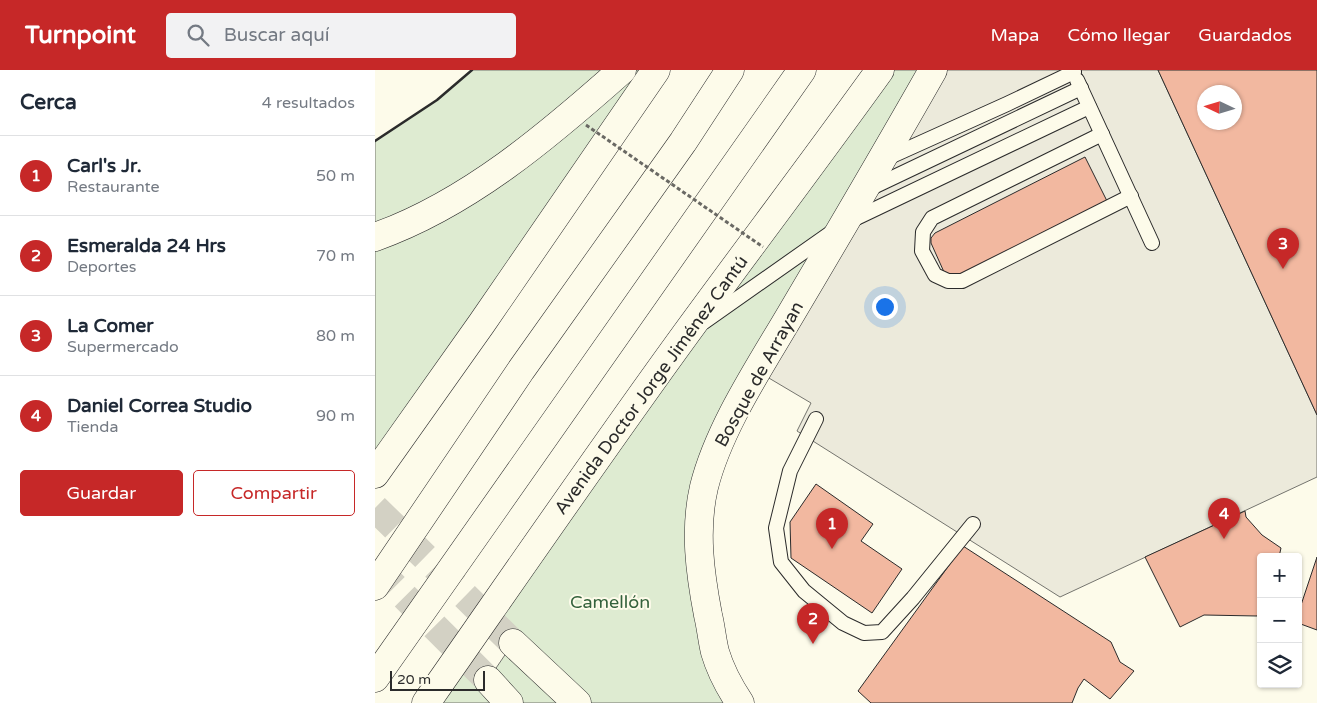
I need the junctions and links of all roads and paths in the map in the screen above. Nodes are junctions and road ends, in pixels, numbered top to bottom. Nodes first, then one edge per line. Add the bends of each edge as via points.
1 (622, 70) edge
2 (655, 70) edge
3 (730, 70) edge
4 (802, 70) edge
5 (880, 70) edge
6 (933, 70) edge
7 (1073, 71) edge
8 (1081, 88) junction
9 (1089, 106) junction
10 (586, 125) dead end
11 (1102, 134) junction
12 (882, 160) junction
13 (864, 191) junction
14 (1131, 196) junction
15 (844, 224) junction
16 (375, 237) edge
17 (1152, 242) dead end
18 (763, 247) dead end
19 (685, 335) junction
20 (816, 419) dead end
21 (375, 474) edge
22 (973, 524) dead end
23 (375, 586) edge
24 (513, 643) tunnel mouth
25 (375, 678) edge
26 (488, 680) tunnel mouth
27 (426, 703) edge
28 (509, 703) edge
29 (577, 703) edge
30 (740, 703) edge

1 - 16 street via 561,125 462,196
2 - 21 street
3 - 23 street
4 - 25 street
5 - 19 street, Avenida Doctor Jorge Jiménez Cantú
6 - 12 street, Bosque de Arrayan
7 - 8 lane
7 - 12 lane
8 - 9 lane
8 - 13 lane
9 - 11 lane
9 - 15 lane
10 - 18 path, bridge
11 - 14 lane
11 - 14 lane via 932,218 923,232 922,251 935,274 948,281 962,281
12 - 13 street, Bosque de Arrayan
13 - 15 street, Bosque de Arrayan
14 - 17 lane
15 - 19 lane
15 - 30 street, Bosque de Arrayan via 726,428 704,488 698,545 705,596 715,653
19 - 27 street, Avenida Doctor Jorge Jiménez Cantú
20 - 22 lane via 790,471 777,528 781,562 804,591 843,623 864,633 882,632
24 - 29 street
26 - 28 street

